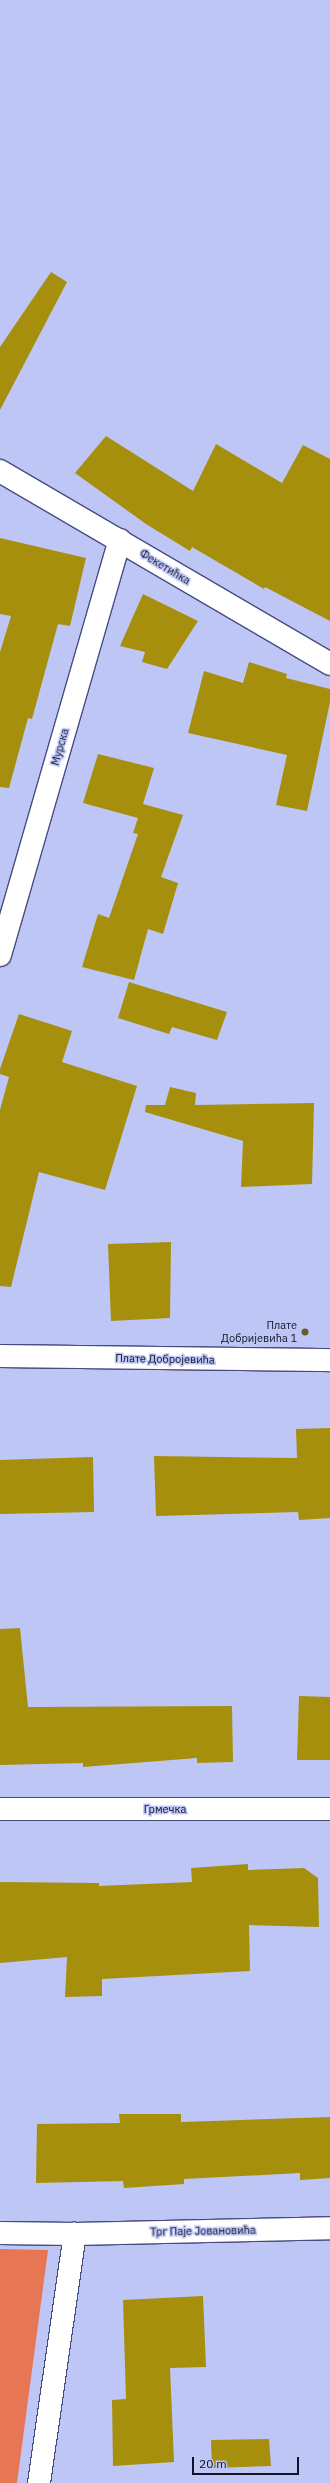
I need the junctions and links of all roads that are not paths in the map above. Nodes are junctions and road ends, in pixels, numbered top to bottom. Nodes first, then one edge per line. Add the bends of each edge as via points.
1 (0, 471) edge
2 (120, 540) junction
3 (330, 664) edge
4 (0, 955) edge
5 (0, 1356) edge
6 (330, 1360) edge
7 (0, 1809) edge
8 (330, 1809) edge
9 (330, 2228) edge
10 (0, 2233) edge
11 (75, 2234) junction
12 (39, 2483) edge

1 - 2 street, Фекетићка
2 - 3 street, Фекетићка
2 - 4 street, Мурска
5 - 6 street, Плате Добројевића
7 - 8 street, Грмечка
9 - 11 street, Трг Паје Јовановића
10 - 11 street, Трг Паје Јовановића
11 - 12 street

